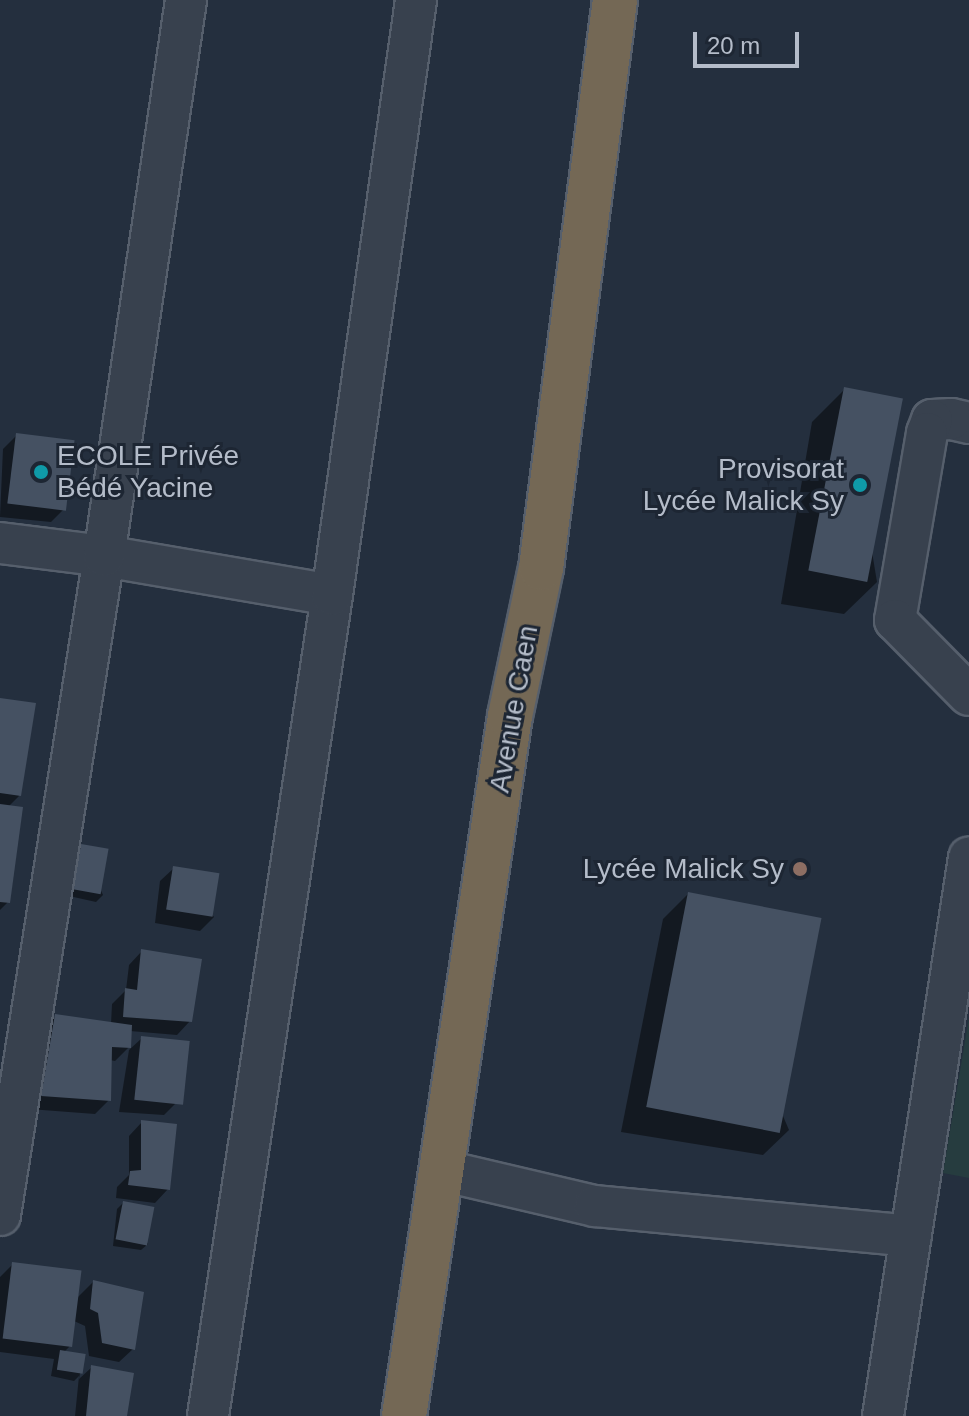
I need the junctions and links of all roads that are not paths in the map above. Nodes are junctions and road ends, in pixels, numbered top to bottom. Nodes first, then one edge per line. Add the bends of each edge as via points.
1 (186, 0) edge
2 (416, 0) edge
3 (615, 0) edge
4 (969, 423) edge
5 (0, 543) edge
6 (104, 556) junction
7 (332, 595) junction
8 (969, 695) edge
9 (969, 858) edge
10 (441, 1170) junction
11 (0, 1215) edge
12 (911, 1236) junction
13 (208, 1416) edge
14 (404, 1416) edge
15 (883, 1416) edge

1 - 6 street
2 - 7 street
3 - 10 highway, Avenue Caen via 541,568 510,716
4 - 8 street via 932,420 927,433 895,620
5 - 6 street
6 - 7 street
6 - 11 street
7 - 13 street
9 - 12 street
10 - 12 street via 595,1206
10 - 14 highway, Avenue Caen
12 - 15 street

